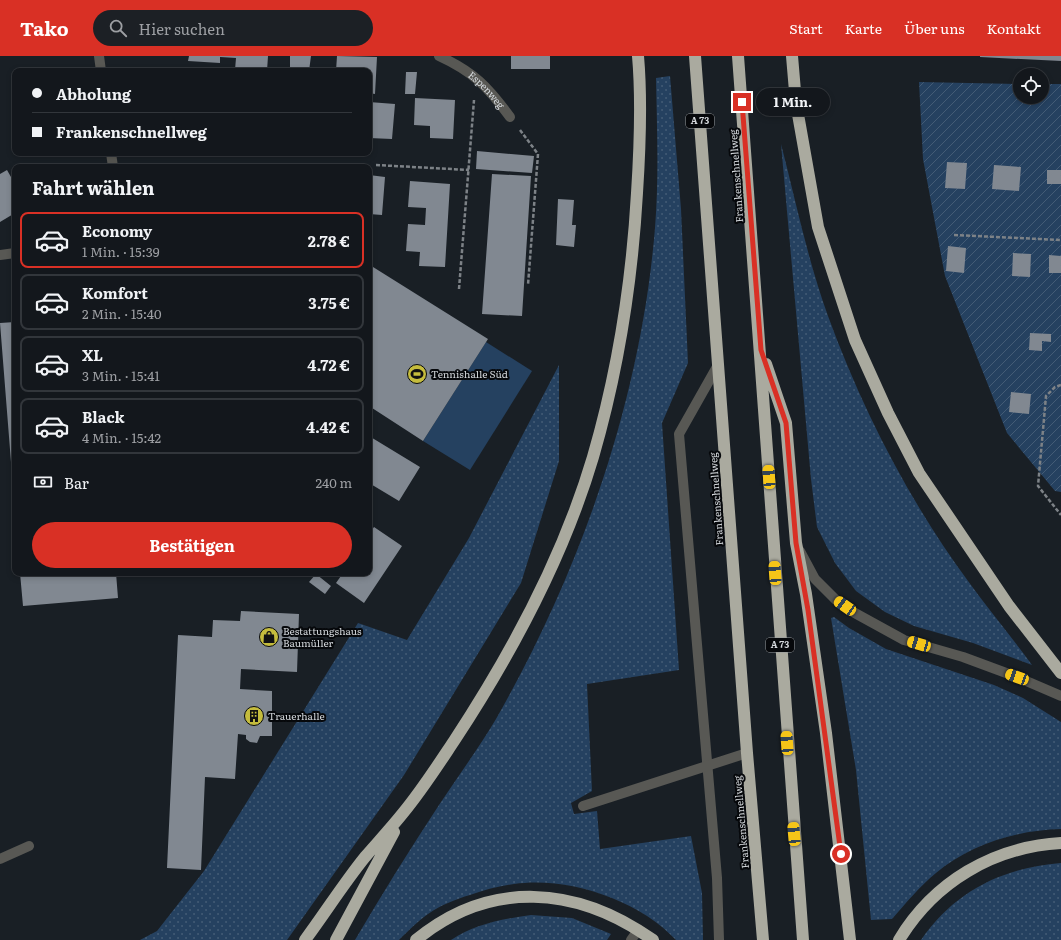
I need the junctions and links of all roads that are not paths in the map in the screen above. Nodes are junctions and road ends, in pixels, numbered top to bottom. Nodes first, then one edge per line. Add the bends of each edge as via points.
1 (99, 56) edge
2 (439, 56) edge
3 (638, 56) edge
4 (695, 56) edge
5 (738, 56) edge
6 (792, 56) edge
7 (101, 68) edge
8 (510, 117) road end
9 (12, 253) edge
10 (0, 255) edge
11 (761, 350) junction
12 (718, 365) junction
13 (796, 543) junction
14 (1061, 673) edge
15 (1061, 696) edge
16 (747, 753) junction
17 (706, 766) junction
18 (583, 806) dead end
19 (404, 811) junction
20 (1061, 843) edge
21 (29, 846) dead end
22 (0, 859) edge
23 (638, 930) junction
24 (305, 940) edge
25 (336, 940) edge
26 (416, 940) edge
27 (631, 940) edge
28 (653, 940) edge
29 (719, 940) edge
30 (763, 940) edge
31 (803, 940) edge
32 (850, 940) edge
33 (899, 940) edge

1 - 7 street
2 - 8 street, Espenweg via 458,65 488,88
3 - 19 highway via 640,118 635,242 611,384 592,457 572,515 539,592 506,655 455,739
4 - 12 highway, Frankenschnellweg / A 73
5 - 11 highway, Frankenschnellweg / A 73
6 - 14 highway via 796,103 818,228 855,340 919,473 1009,606
9 - 10 street
11 - 13 highway via 786,423
11 - 31 highway, Frankenschnellweg / A 73 via 779,636
12 - 16 highway, Frankenschnellweg / A 73
12 - 17 street via 679,434
13 - 15 street via 815,579 836,600 853,612 904,640 970,659
13 - 32 highway via 826,733
16 - 17 street
16 - 30 highway, Frankenschnellweg / A 73
17 - 18 street
17 - 29 street via 717,878
19 - 24 highway via 364,859
19 - 25 highway
20 - 33 highway via 1015,850 990,859 967,872 945,887 926,905 908,925
21 - 22 street
23 - 26 highway via 595,907 549,897 526,897 480,905 458,913
23 - 27 street
23 - 28 highway

